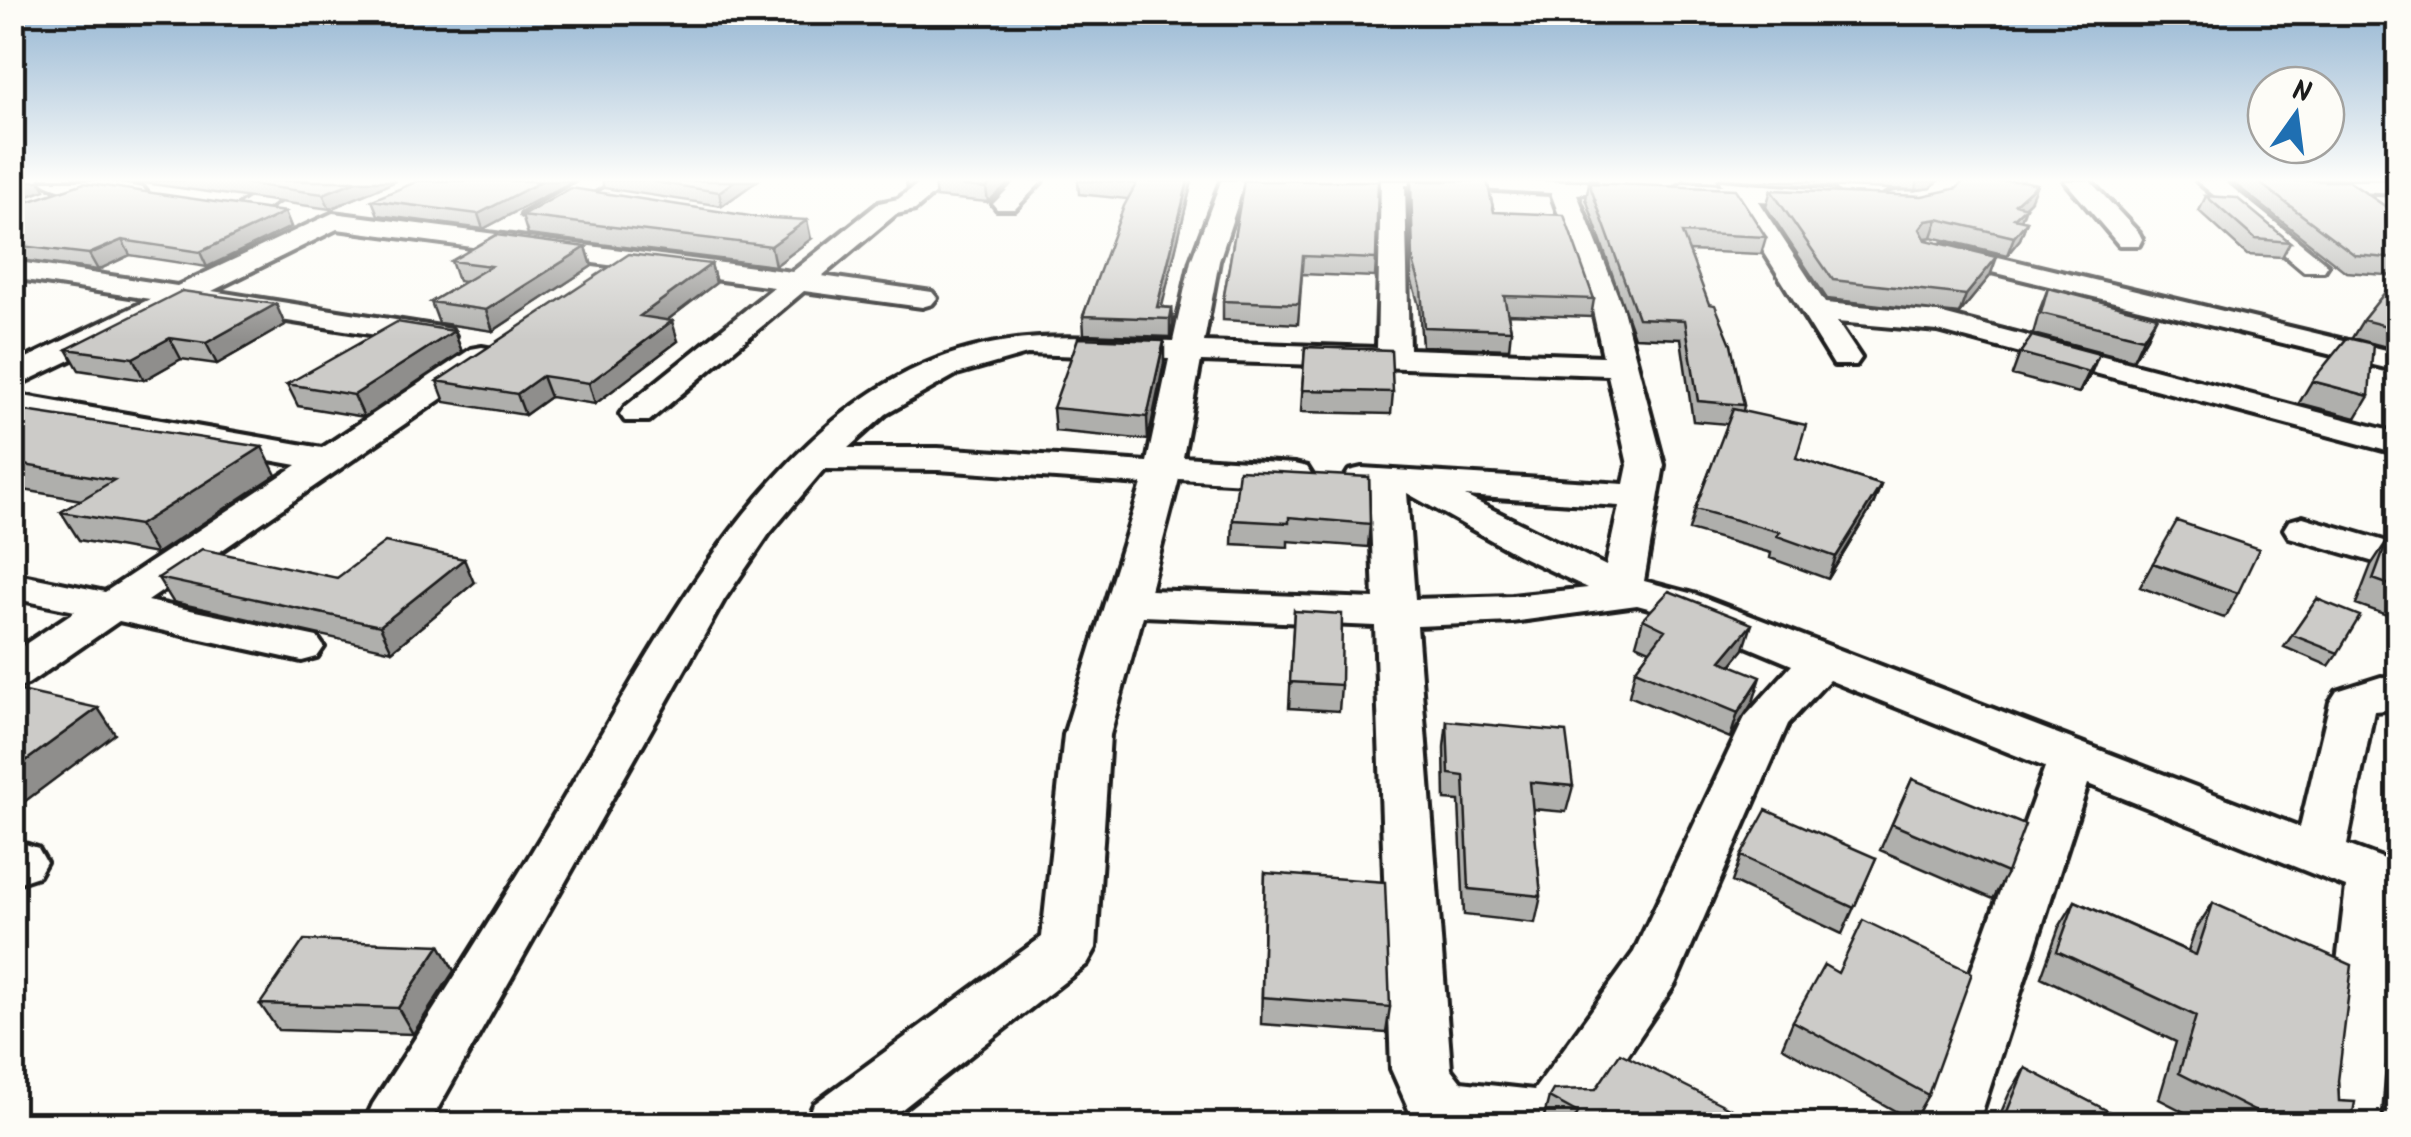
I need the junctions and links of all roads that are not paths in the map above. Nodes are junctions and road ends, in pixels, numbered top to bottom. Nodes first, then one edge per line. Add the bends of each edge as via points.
1 (307, 234) edge
2 (430, 234) edge
3 (502, 234) edge
4 (855, 234) edge
5 (1214, 234) edge
6 (1393, 234) edge
7 (1579, 234) edge
8 (1766, 234) edge
9 (2126, 234) edge
10 (2275, 234) edge
11 (2130, 239) dead end
12 (488, 242) junction
13 (1930, 249) edge
14 (627, 260) junction
15 (2314, 265) dead end
16 (12, 270) edge
17 (795, 281) junction
18 (579, 292) edge
19 (179, 296) junction
20 (922, 298) dead end
21 (1815, 311) junction
22 (1185, 353) junction
23 (1845, 358) dead end
24 (1393, 359) junction
25 (2398, 362) edge
26 (1621, 366) junction
27 (12, 378) edge
28 (12, 404) edge
29 (637, 414) dead end
30 (2398, 444) edge
31 (811, 458) junction
32 (330, 460) junction
33 (1163, 470) junction
34 (1402, 482) junction
35 (1640, 496) junction
36 (2303, 529) dead end
37 (2398, 557) edge
38 (12, 586) edge
39 (1631, 590) junction
40 (1126, 602) junction
41 (112, 607) junction
42 (1397, 613) junction
43 (302, 647) dead end
44 (1822, 661) junction
45 (12, 674) edge
46 (2398, 694) edge
47 (2072, 759) junction
48 (2318, 855) junction
49 (2386, 881) edge
50 (1547, 1123) edge
51 (395, 1124) edge
52 (836, 1124) edge
53 (1948, 1124) edge
54 (2349, 1124) edge

1 - 19 street
2 - 12 street
3 - 12 street
4 - 17 street
5 - 22 street
6 - 24 street
7 - 26 street
8 - 21 street
9 - 11 street
10 - 15 street
12 - 14 street
13 - 25 street
14 - 17 street
14 - 18 street
16 - 19 street
17 - 20 street
17 - 29 street
19 - 27 street
19 - 32 street via 506,339
21 - 23 street
21 - 30 street via 1939,322
22 - 24 street
22 - 31 street via 1051,344 957,360 896,393
22 - 33 street
24 - 26 street
26 - 35 street via 1646,465
28 - 32 street
31 - 33 street
31 - 51 street via 710,588 488,976
32 - 41 street
33 - 34 street
33 - 40 street
34 - 35 street
34 - 39 street
34 - 42 street
35 - 39 street
36 - 37 street
38 - 41 street
39 - 42 street via 1584,604
39 - 44 street
40 - 42 street
40 - 52 street via 1087,735 1068,948
41 - 43 street
41 - 45 street
42 - 50 street via 1421,1069 1446,1108
44 - 47 street
44 - 50 street via 1768,717 1655,967
46 - 48 street via 2380,692 2352,702
47 - 48 street
47 - 53 street
48 - 49 street
49 - 54 street

